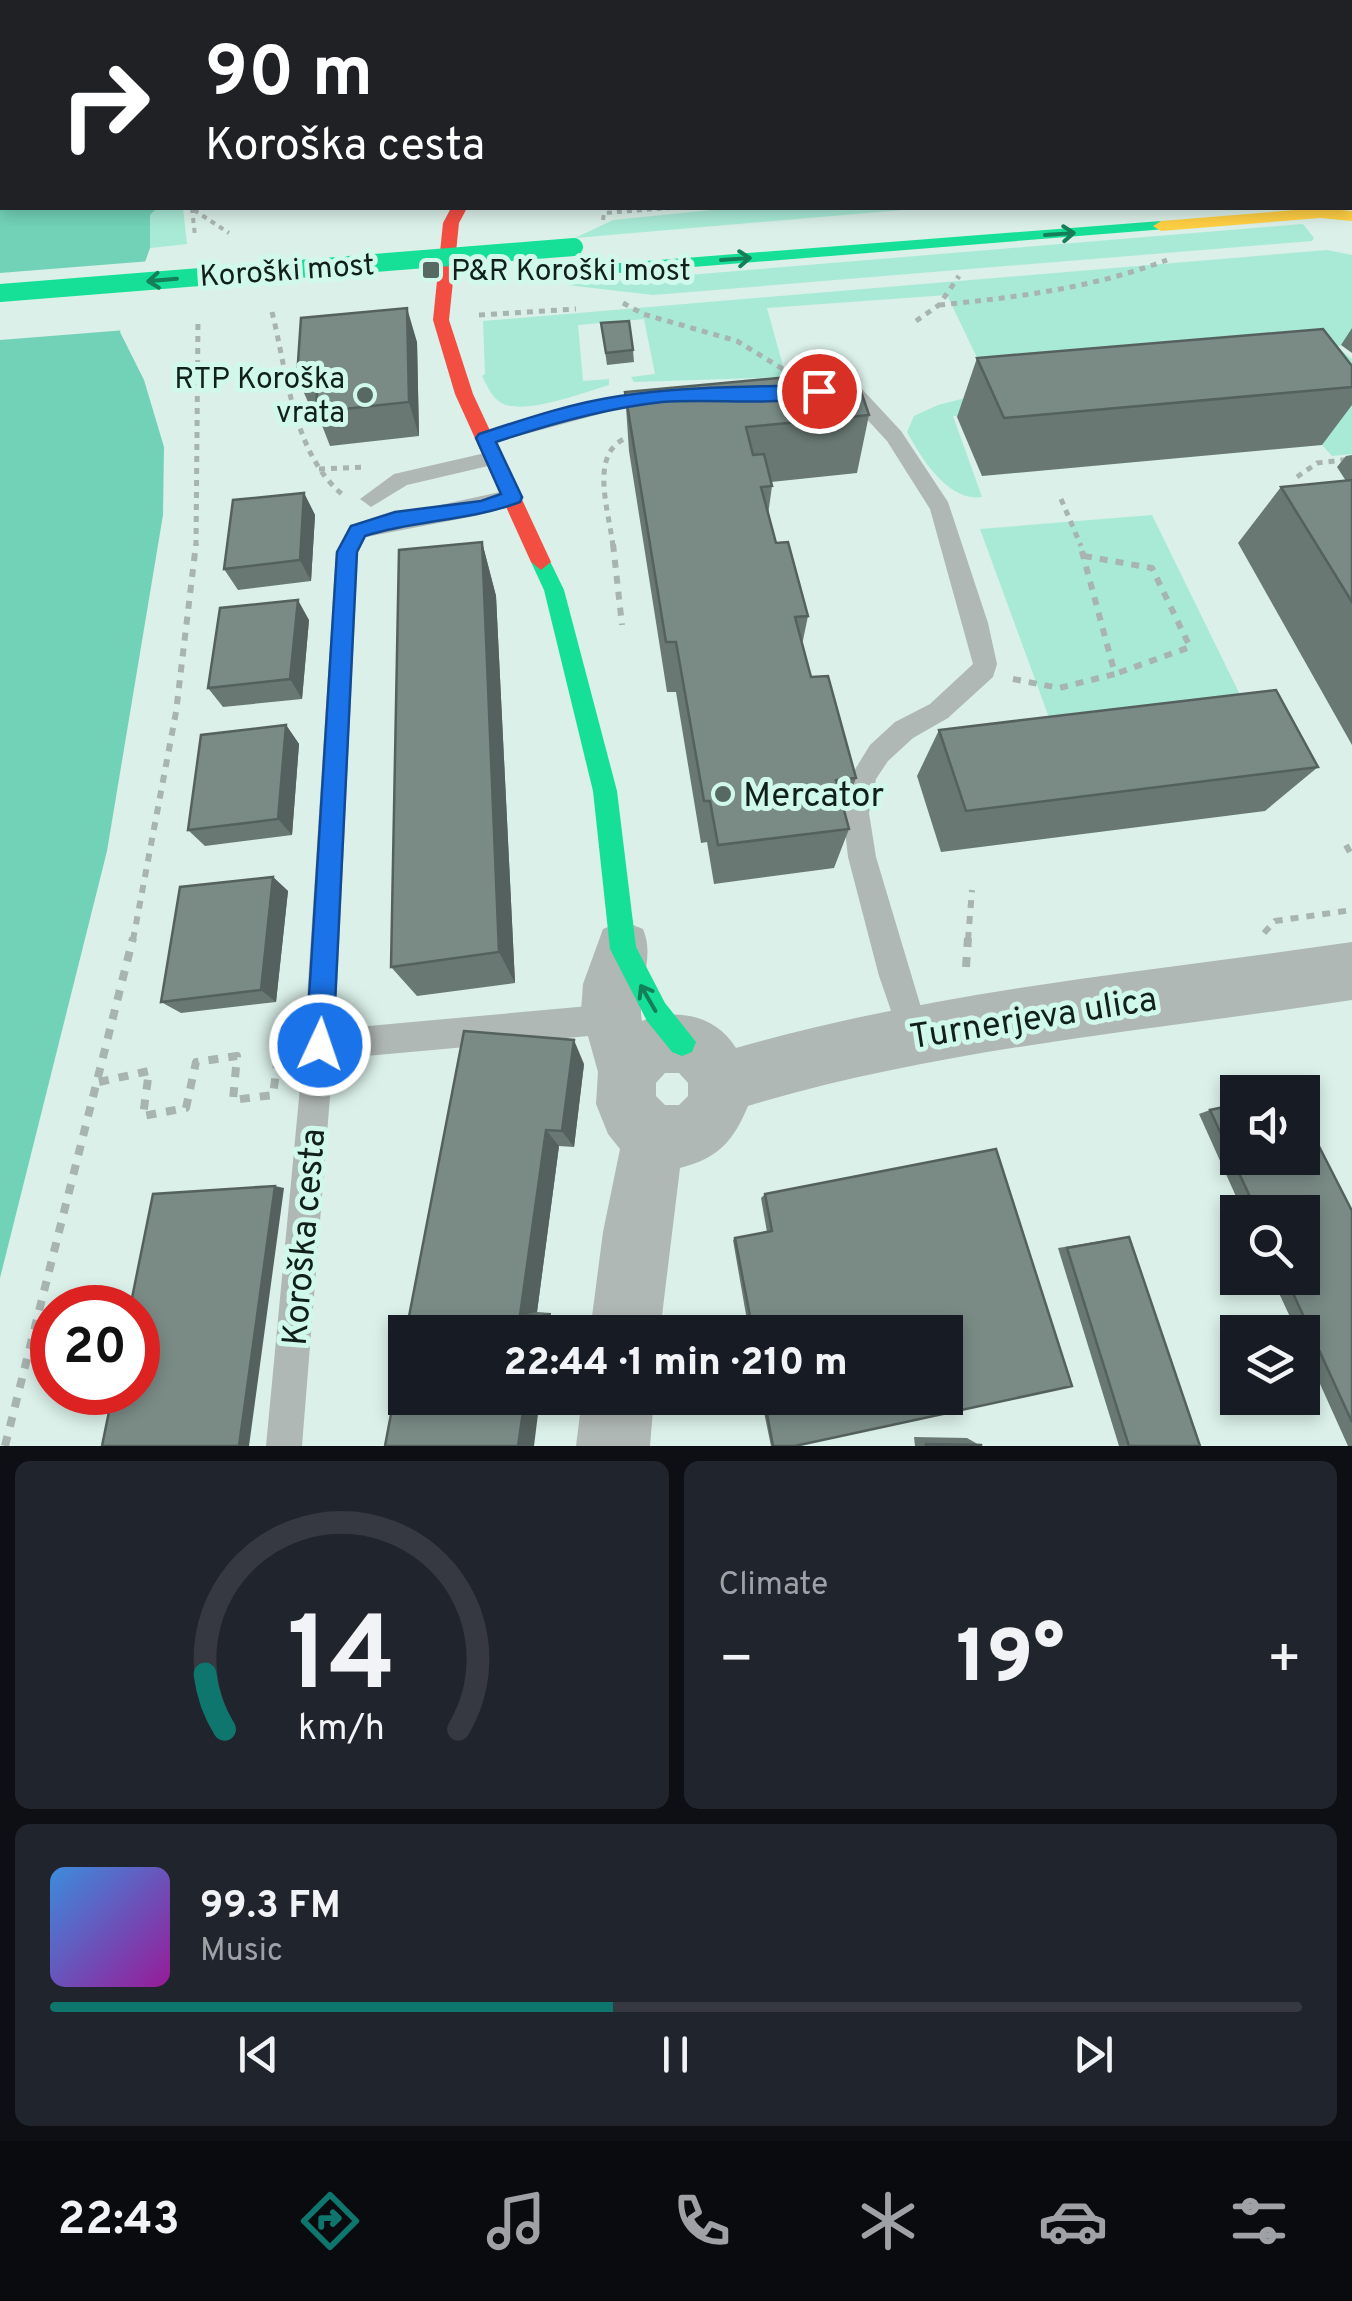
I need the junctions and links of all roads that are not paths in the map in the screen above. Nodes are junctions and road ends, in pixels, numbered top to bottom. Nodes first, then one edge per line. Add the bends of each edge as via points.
1 (459, 210) edge
2 (1352, 216) edge
3 (587, 240) road end
4 (560, 272) dead end
5 (463, 280) dead end
6 (428, 284) dead end
7 (0, 292) edge
8 (819, 391) edge
9 (680, 396) edge
10 (490, 448) junction
11 (513, 497) junction
12 (361, 499) road end
13 (623, 949) junction
14 (1352, 971) edge
15 (914, 1034) junction
16 (320, 1045) junction
17 (620, 1046) junction
18 (700, 1063) junction
19 (654, 1134) junction
20 (627, 1315) edge
21 (617, 1415) edge
22 (284, 1446) edge
23 (614, 1446) edge

1 - 10 main road via 451,223 441,320
4 -> 2 main road via 1305,214
3 -> 7 main road, Koroški most, bridge
5 - 6 main road, Koroški most
8 - 15 lane via 855,394 894,436 940,508 984,670 879,753 864,776 856,813 862,856
9 - 10 lane via 615,403
10 - 11 main road
10 - 12 lane
11 - 13 main road via 554,590 583,697 605,791
11 - 16 lane, Koroška cesta via 376,525 358,531 347,552
13 - 17 street via 609,984
18 -> 13 main road via 656,1012
14 - 15 street, Turnerjeva ulica
15 - 18 street, Turnerjeva ulica via 794,1058
16 - 17 lane
16 - 22 lane, Koroška cesta
17 - 18 street, Turnerjeva ulica via 639,1056 654,1045
17 - 19 street via 632,1114
18 - 19 street via 713,1113 682,1138
19 - 20 street
21 - 23 street

